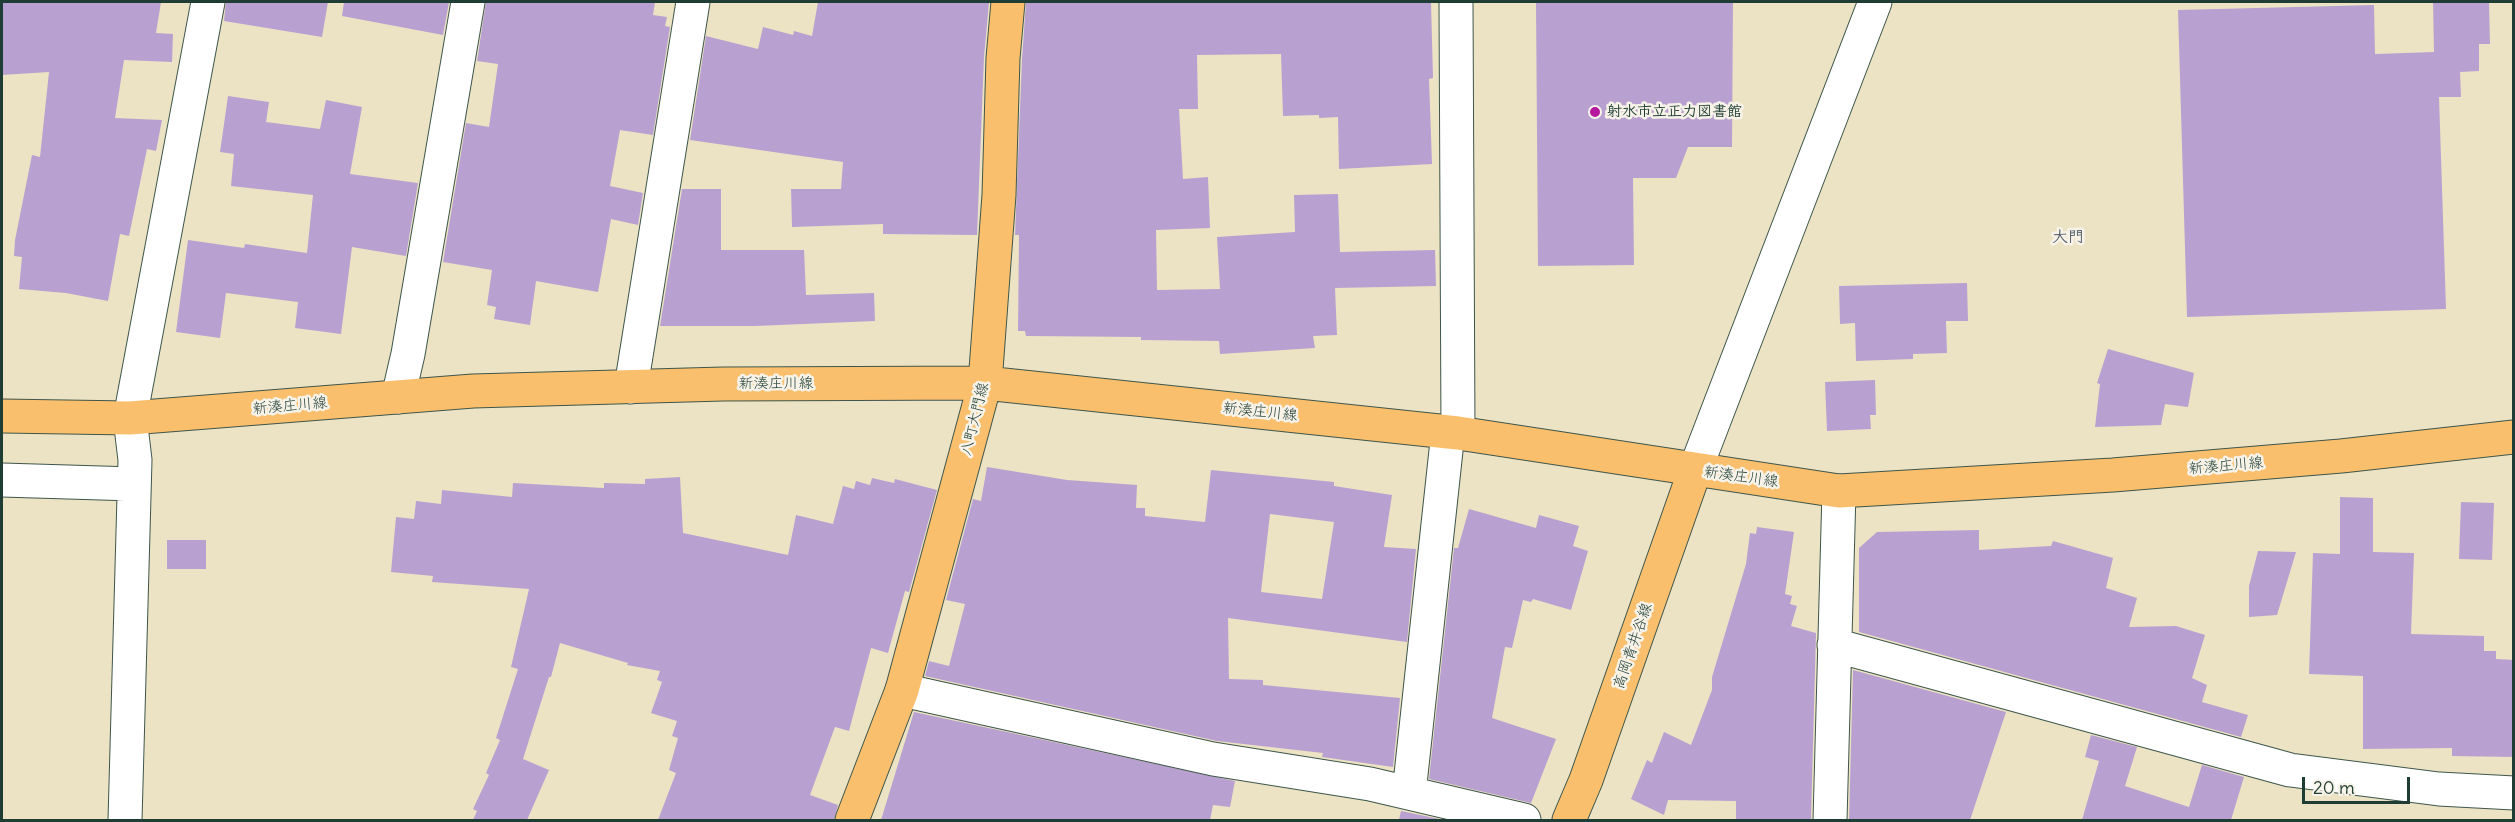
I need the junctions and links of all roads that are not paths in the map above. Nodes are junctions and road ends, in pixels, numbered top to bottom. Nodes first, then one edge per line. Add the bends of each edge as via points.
1 (208, 2) edge
2 (468, 2) edge
3 (693, 2) edge
4 (1008, 2) edge
5 (1456, 2) edge
6 (1875, 2) edge
7 (985, 383) junction
8 (631, 387) junction
9 (398, 397) junction
10 (2, 416) edge
11 (130, 418) junction
12 (1453, 432) junction
13 (2514, 438) edge
14 (1695, 470) junction
15 (2, 480) edge
16 (134, 484) junction
17 (1839, 491) junction
18 (1834, 645) junction
19 (902, 690) junction
20 (1409, 793) junction
21 (2514, 794) edge
22 (125, 820) edge
23 (852, 820) edge
24 (1524, 820) edge
25 (1569, 820) edge
26 (1830, 820) edge

1 - 11 street
2 - 9 street
3 - 8 street
4 - 7 main road, 八町大門線
5 - 12 street
6 - 14 street
7 - 8 main road, 新湊庄川線
7 - 12 main road, 新湊庄川線
7 - 19 main road, 八町大門線
8 - 9 main road, 新湊庄川線
9 - 11 main road, 新湊庄川線
10 - 11 main road, 新湊庄川線
11 - 16 street
12 - 14 main road, 新湊庄川線
12 - 20 street
13 - 17 main road, 新湊庄川線 via 2113,475
14 - 17 main road, 新湊庄川線
14 - 25 main road, 高岡青井谷線
15 - 16 street
16 - 22 street
17 - 18 street
18 - 21 street via 2290,770 2439,789
18 - 26 street
19 - 20 street via 1213,759
19 - 23 main road, 八町大門線
20 - 24 street

